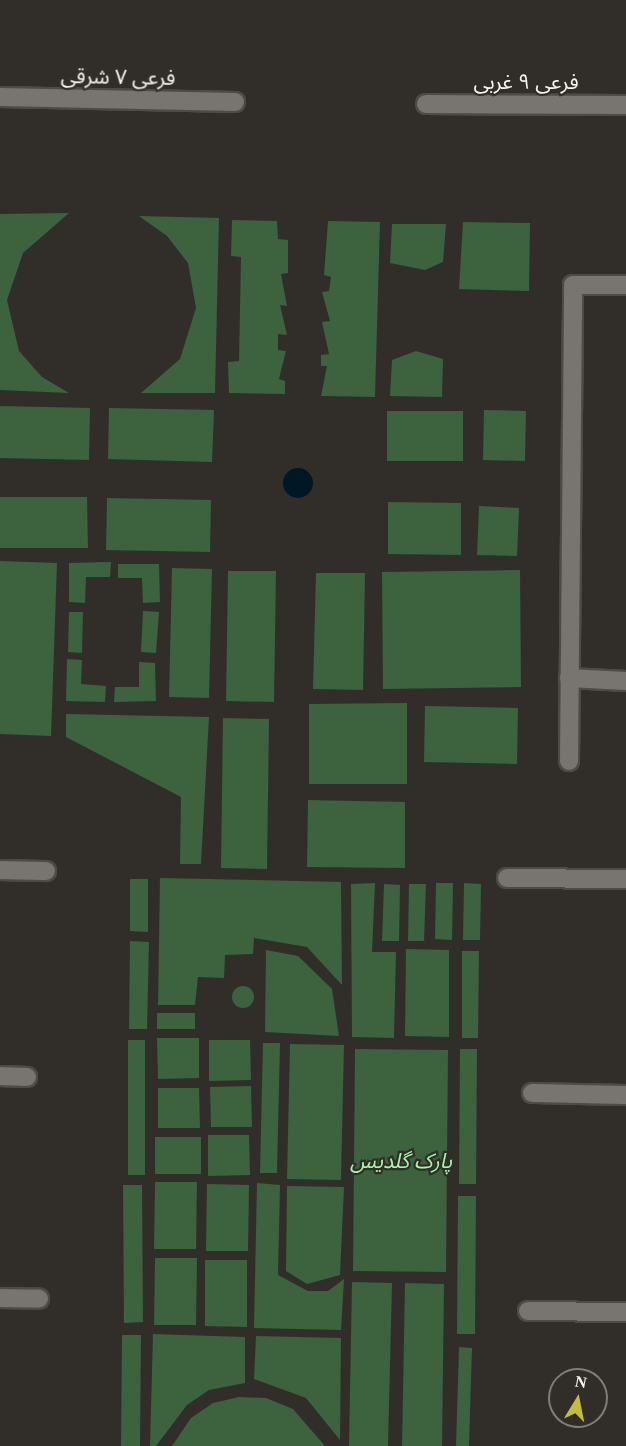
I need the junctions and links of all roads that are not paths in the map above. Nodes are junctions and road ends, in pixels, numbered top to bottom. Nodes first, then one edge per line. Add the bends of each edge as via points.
1 (0, 97) edge
2 (235, 102) dead end
3 (426, 104) dead end
4 (626, 105) edge
5 (626, 285) edge
6 (569, 678) junction
7 (626, 681) edge
8 (568, 761) dead end
9 (0, 870) edge
10 (46, 871) dead end
11 (507, 878) dead end
12 (626, 879) edge
13 (0, 1076) edge
14 (27, 1077) dead end
15 (532, 1093) dead end
16 (626, 1095) edge
17 (0, 1298) edge
18 (39, 1299) dead end
19 (528, 1311) dead end
20 (626, 1312) edge

1 - 2 street, فرعی ۷ شرقی
3 - 4 street, فرعی ۹ غربی
5 - 6 street via 573,285
6 - 7 street
6 - 8 street
9 - 10 street
11 - 12 street
13 - 14 street
15 - 16 street
17 - 18 street
19 - 20 street

